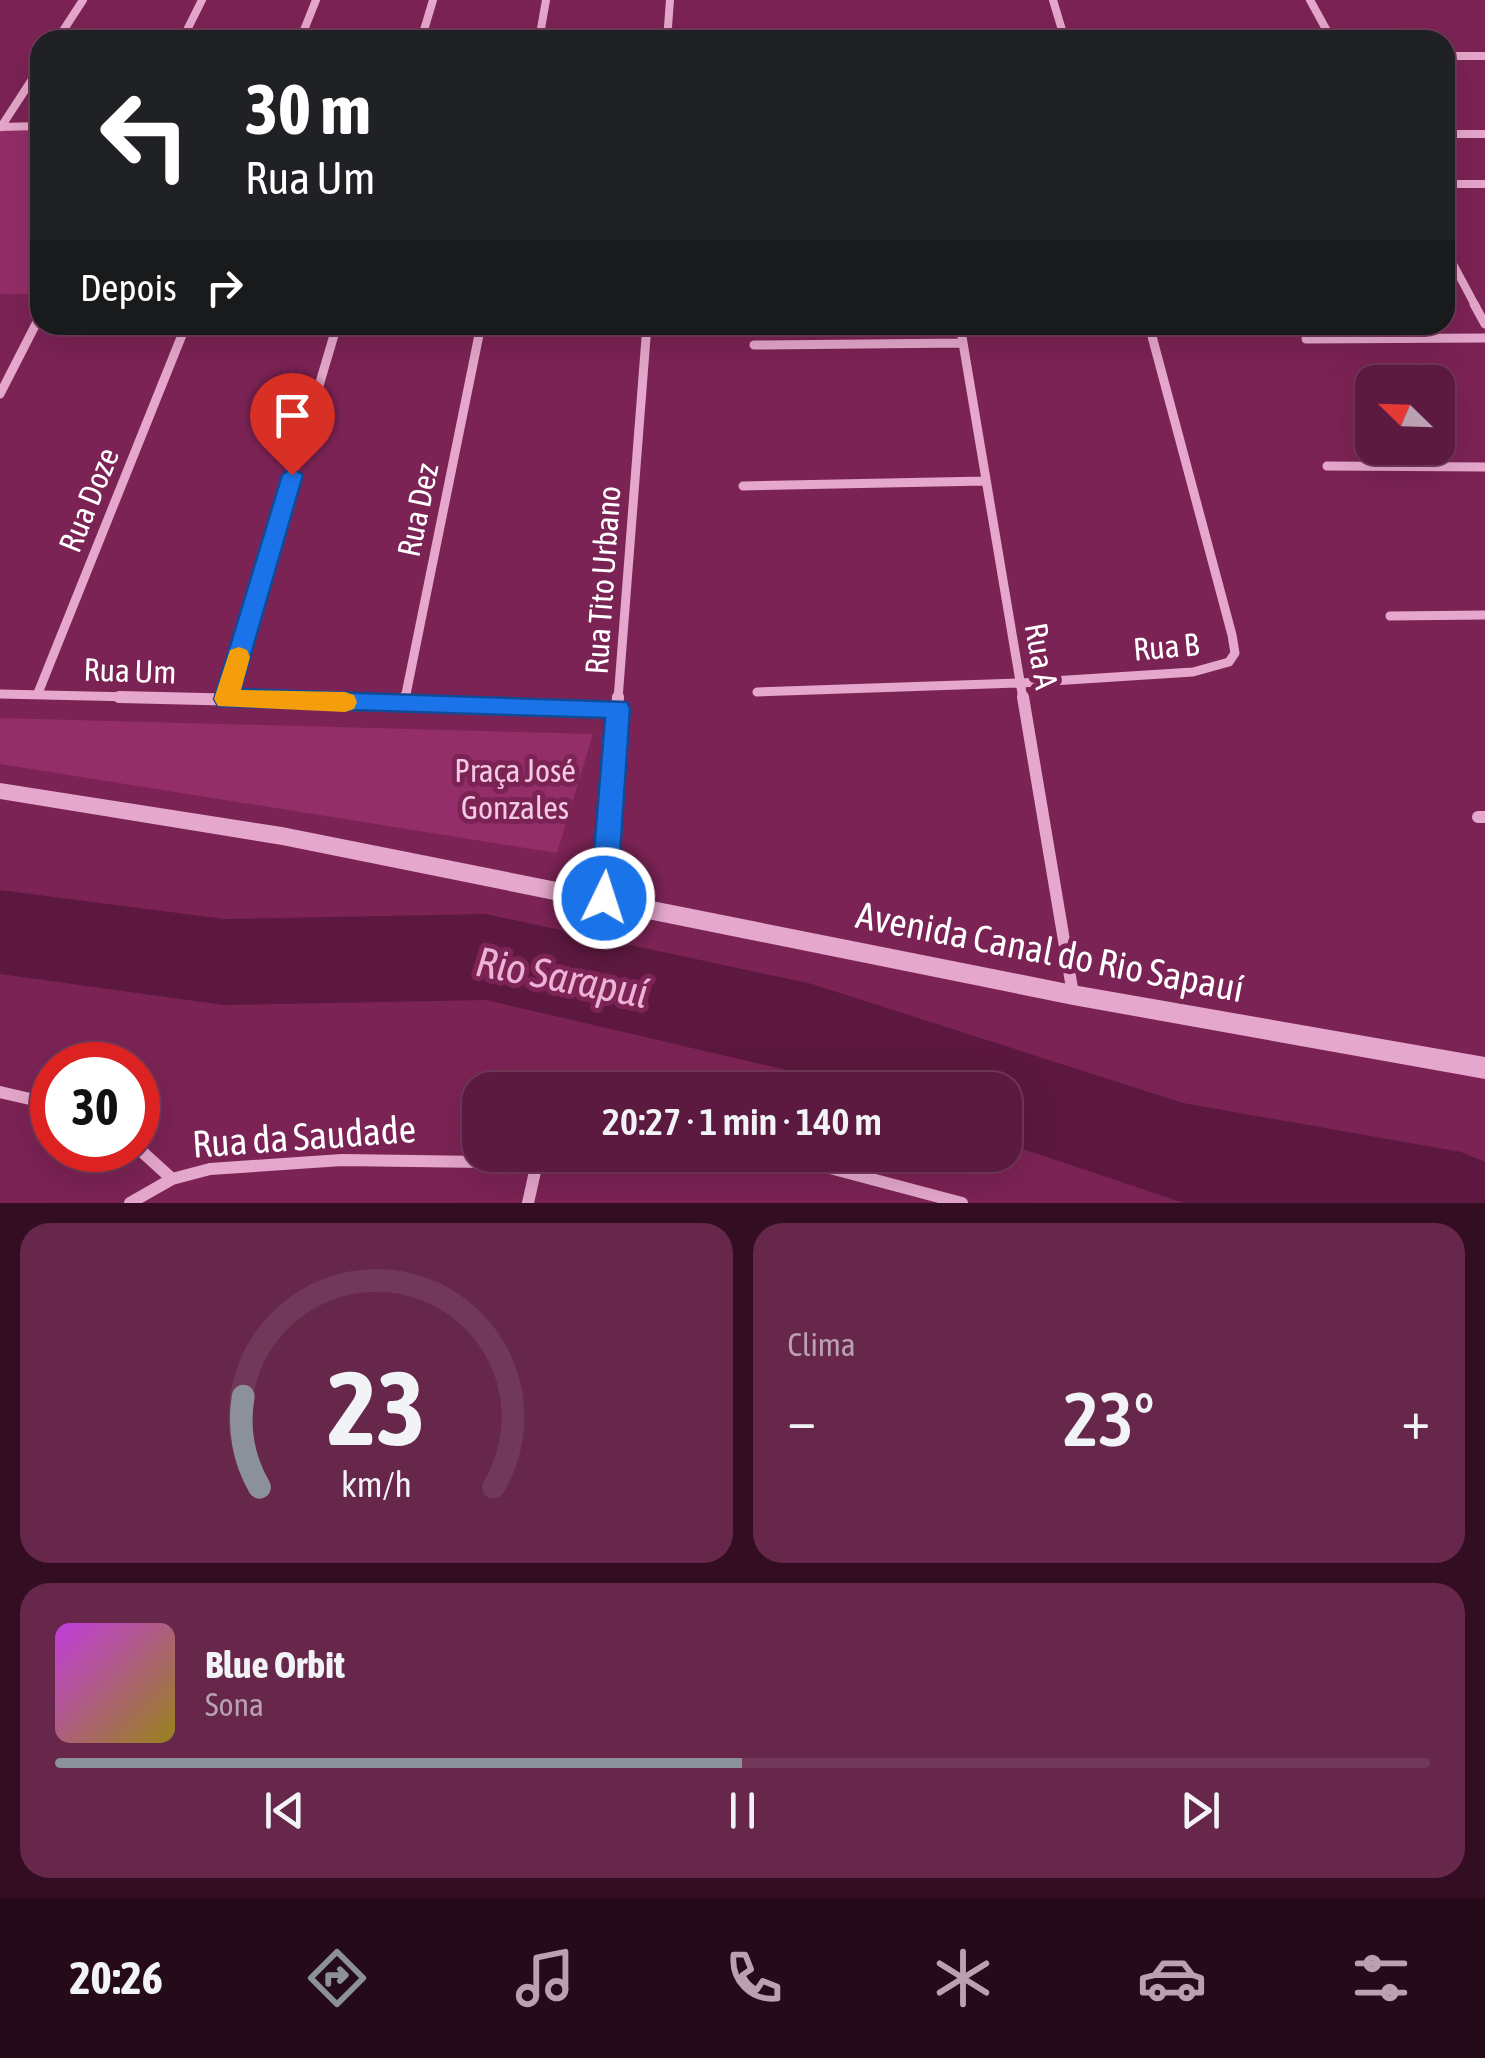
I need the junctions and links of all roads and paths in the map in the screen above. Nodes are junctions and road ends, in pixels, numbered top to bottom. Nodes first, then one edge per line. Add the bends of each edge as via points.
1 (83, 0) edge
2 (202, 0) edge
3 (316, 0) edge
4 (433, 0) edge
5 (546, 0) edge
6 (670, 0) edge
7 (1052, 0) edge
8 (1310, 0) edge
9 (64, 30) edge
10 (187, 30) edge
11 (304, 30) edge
12 (424, 30) edge
13 (540, 30) edge
14 (668, 30) edge
15 (1062, 30) edge
16 (1326, 30) edge
17 (1455, 56) edge
18 (1485, 56) edge
19 (30, 82) edge
20 (1, 126) edge
21 (30, 126) edge
22 (1455, 134) edge
23 (1485, 134) edge
24 (1455, 184) edge
25 (1485, 184) edge
26 (1455, 268) edge
27 (1485, 324) edge
28 (30, 335) edge
29 (182, 335) edge
30 (333, 335) edge
31 (480, 335) edge
32 (646, 335) edge
33 (962, 335) edge
34 (1152, 335) edge
35 (1485, 338) edge
36 (1306, 339) dead end
37 (963, 342) junction
38 (754, 345) dead end
39 (0, 394) edge
40 (1326, 466) dead end
41 (1485, 467) edge
42 (986, 481) junction
43 (743, 486) dead end
44 (1485, 614) edge
45 (1390, 616) dead end
46 (1020, 683) junction
47 (757, 692) dead end
48 (38, 693) junction
49 (0, 694) edge
50 (226, 699) junction
51 (404, 704) junction
52 (618, 709) junction
53 (0, 790) edge
54 (604, 898) junction
55 (1073, 995) junction
56 (1485, 1068) edge
57 (0, 1092) edge
58 (30, 1099) edge
59 (462, 1164) edge
60 (160, 1168) edge
61 (535, 1172) edge
62 (845, 1172) edge
63 (172, 1179) junction
64 (130, 1203) edge
65 (528, 1203) edge
66 (962, 1203) edge

1 - 9 street
2 - 10 street
3 - 11 street
4 - 12 street
5 - 13 street
6 - 14 street
7 - 15 street
8 - 16 street
17 - 18 street
19 - 20 street
20 - 21 street
22 - 23 street
24 - 25 street
26 - 27 street
28 - 39 street
29 - 48 street, Rua Doze
30 - 50 street
31 - 51 street, Rua Dez
32 - 52 street, Rua Tito Urbano
33 - 37 street, Rua A
34 - 46 street, Rua B via 1235,653 1219,668 1193,672
35 - 36 street
37 - 38 street
37 - 42 street, Rua A
40 - 41 street
42 - 43 street
42 - 46 street, Rua A
44 - 45 street
46 - 47 street, Rua B
46 - 55 street, Rua A
48 - 49 street, Rua Um
48 - 50 street, Rua Um
50 - 51 street, Rua Um
51 - 52 street, Rua Um
52 - 54 street, Rua Tito Urbano
53 - 54 street, Avenida Canal do Rio Sapauí
54 - 55 street, Avenida Canal do Rio Sapauí
55 - 56 street, Avenida Canal do Rio Sapauí
57 - 58 street
59 - 63 street, Rua da Saudade via 342,1160 210,1169
60 - 63 street
61 - 65 street
62 - 66 street
63 - 64 street, Rua da Saudade

